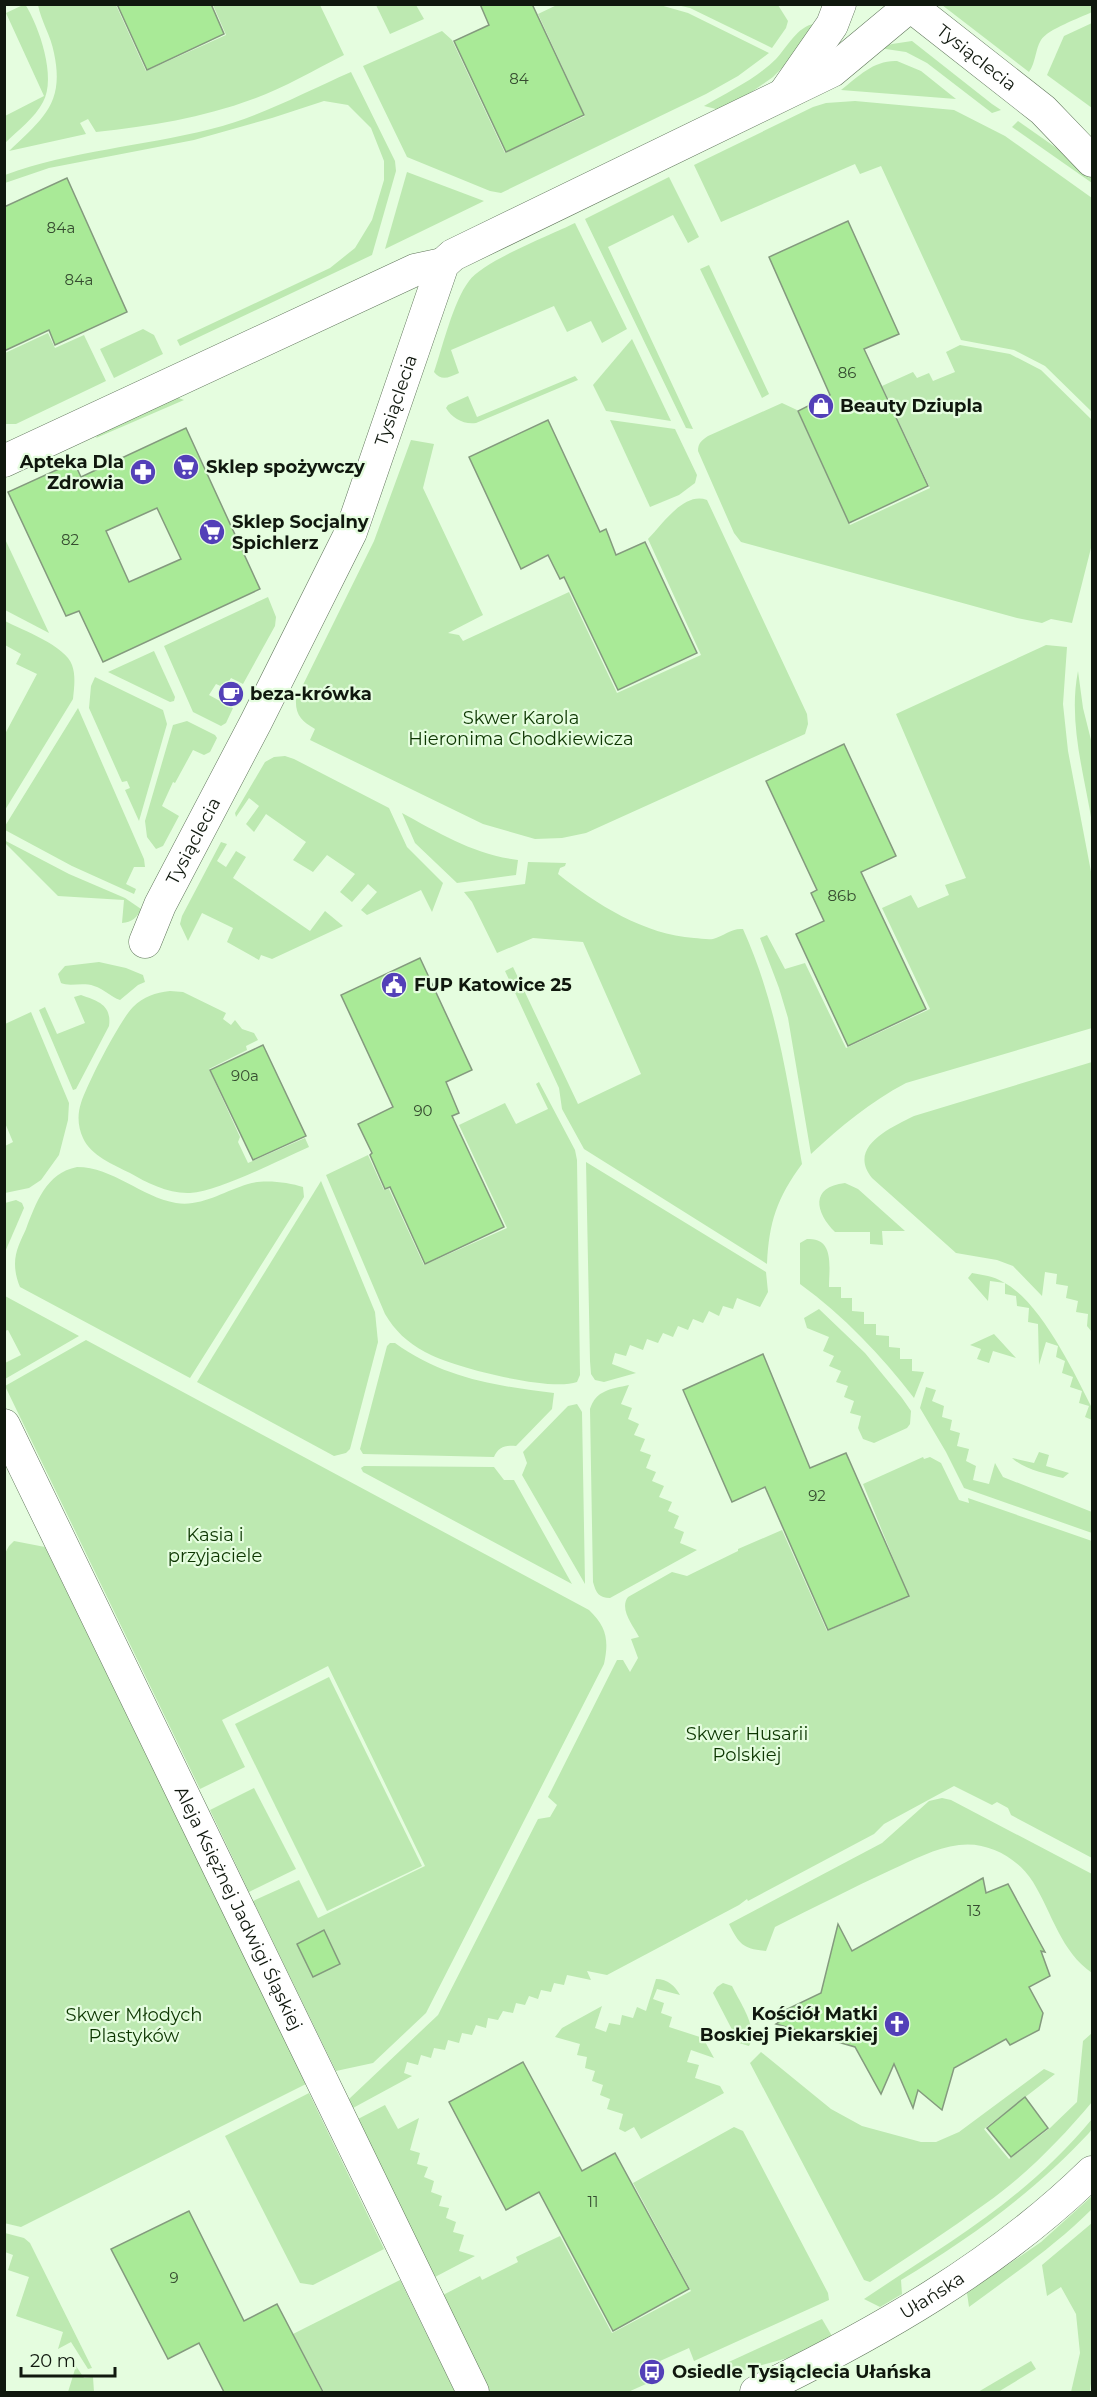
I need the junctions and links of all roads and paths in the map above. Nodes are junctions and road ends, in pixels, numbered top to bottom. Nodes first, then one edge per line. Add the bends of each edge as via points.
1 (840, 4) edge
2 (909, 5) edge
3 (785, 92) junction
4 (1042, 110) junction
5 (1092, 132) edge
6 (1092, 161) edge
7 (443, 264) junction
8 (4, 461) edge
9 (146, 942) dead end
10 (4, 1425) edge
11 (1092, 2172) edge
12 (473, 2392) edge
13 (756, 2392) edge

1 - 3 street, Tysiąclecia via 832,25
2 - 3 street, Tysiąclecia via 832,71
2 - 4 street, Tysiąclecia
3 - 7 street, Tysiąclecia via 453,255
4 - 5 street, Tysiąclecia
4 - 6 street, Tysiąclecia
7 - 8 street via 415,270
7 - 9 street, Tysiąclecia via 351,532 160,905
10 - 12 street, Aleja Księżnej Jadwigi Śląskiej
11 - 13 street, Ułańska via 1013,2242 959,2278 816,2364

